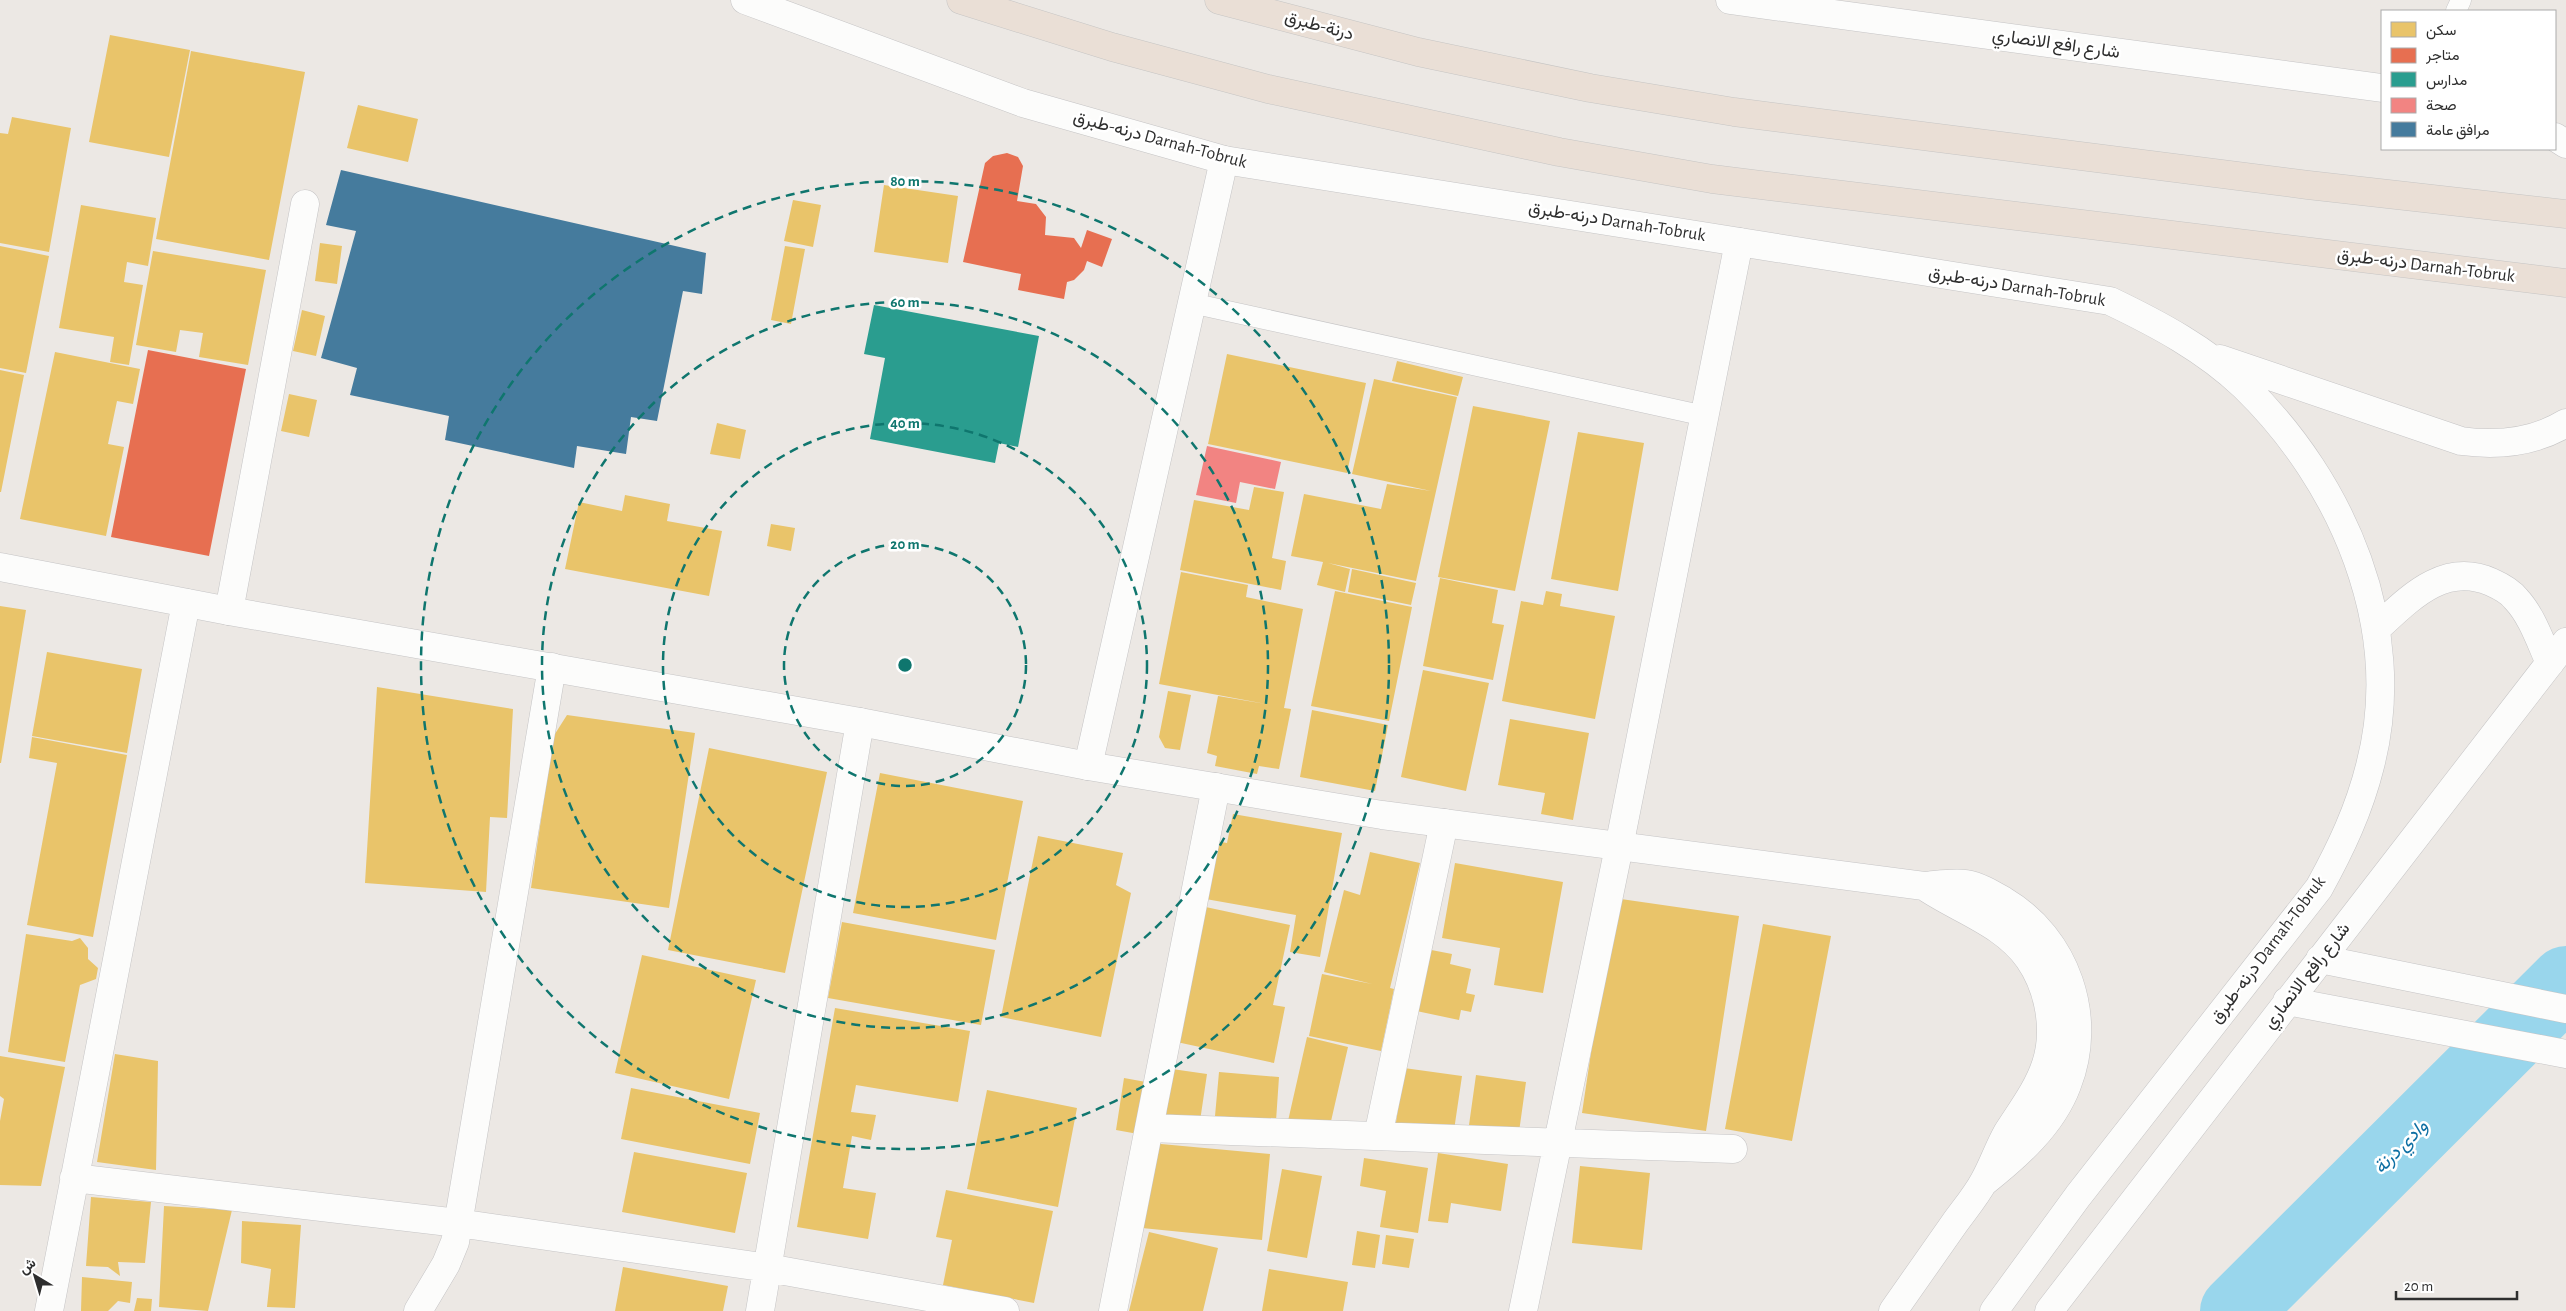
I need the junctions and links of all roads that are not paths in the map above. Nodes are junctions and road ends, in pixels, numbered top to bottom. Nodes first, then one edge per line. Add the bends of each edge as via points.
1 (745, 0) edge
2 (962, 0) edge
3 (1219, 0) edge
4 (1730, 0) edge
5 (2381, 88) edge
6 (1224, 160) junction
7 (306, 204) dead end
8 (2566, 214) edge
9 (1739, 242) junction
10 (2566, 283) edge
11 (1192, 304) junction
12 (2202, 352) junction
13 (1705, 416) junction
14 (2566, 423) edge
15 (0, 567) edge
16 (186, 603) junction
17 (229, 611) junction
18 (2376, 629) junction
19 (2558, 652) edge
20 (552, 667) junction
21 (860, 722) junction
22 (1088, 766) junction
23 (1216, 787) junction
24 (1444, 823) junction
25 (1619, 847) junction
26 (2320, 959) junction
27 (2287, 1001) junction
28 (2566, 1009) edge
29 (2566, 1054) edge
30 (1150, 1128) junction
31 (1378, 1136) junction
32 (1557, 1143) junction
33 (1734, 1149) dead end
34 (74, 1178) junction
35 (458, 1223) junction
36 (768, 1268) junction
37 (49, 1311) edge
38 (418, 1311) edge
39 (760, 1311) edge
40 (1005, 1311) edge
41 (1113, 1311) edge
42 (1523, 1311) edge
43 (1893, 1311) edge
44 (1994, 1311) edge
45 (2049, 1311) edge

1 - 6 street, درنه-طبرق Darnah-Tobruk via 1023,103
2 - 10 highway, درنه-طبرق Darnah-Tobruk via 1112,47 1240,82 1558,152 1712,179
3 - 8 highway, درنة-طبرق via 1418,52 1590,88 1734,112 2308,185
4 - 5 street, شارع رافع الانصاري
6 - 9 street, درنه-طبرق Darnah-Tobruk
6 - 11 street
7 - 17 street
9 - 12 street, درنه-طبرق Darnah-Tobruk via 2110,301 2158,324
9 - 13 street
11 - 13 lane
11 - 22 street
12 - 14 street via 2461,441 2514,443 2540,436
12 - 18 street, درنه-طبرق Darnah-Tobruk via 2243,385 2279,423 2307,460 2351,541 2366,584
13 - 25 street
15 - 16 street
16 - 17 street
16 - 34 street
17 - 20 street
18 - 19 street via 2414,594 2430,584 2465,576 2501,586 2516,598
18 - 44 street, درنه-طبرق Darnah-Tobruk via 2380,675 2378,720 2371,764 2341,848 2319,888 2102,1165
19 - 26 street, شارع رافع الانصاري
20 - 21 street
20 - 35 street
21 - 22 street
21 - 36 street
22 - 23 street
23 - 24 street
23 - 30 street
24 - 25 street
24 - 31 street
25 - 32 street
25 - 43 street via 1924,886 1993,925 2029,959 2049,1008 2046,1063 2036,1088 2006,1135 1984,1182
26 - 27 street, شارع رافع الانصاري
26 - 28 street
27 - 29 street
27 - 45 street, شارع رافع الانصاري
30 - 31 street
30 - 41 street
31 - 32 street
32 - 33 street
32 - 42 street
34 - 35 street
34 - 37 street
35 - 36 street
35 - 38 street via 446,1264
36 - 39 street
36 - 40 street

